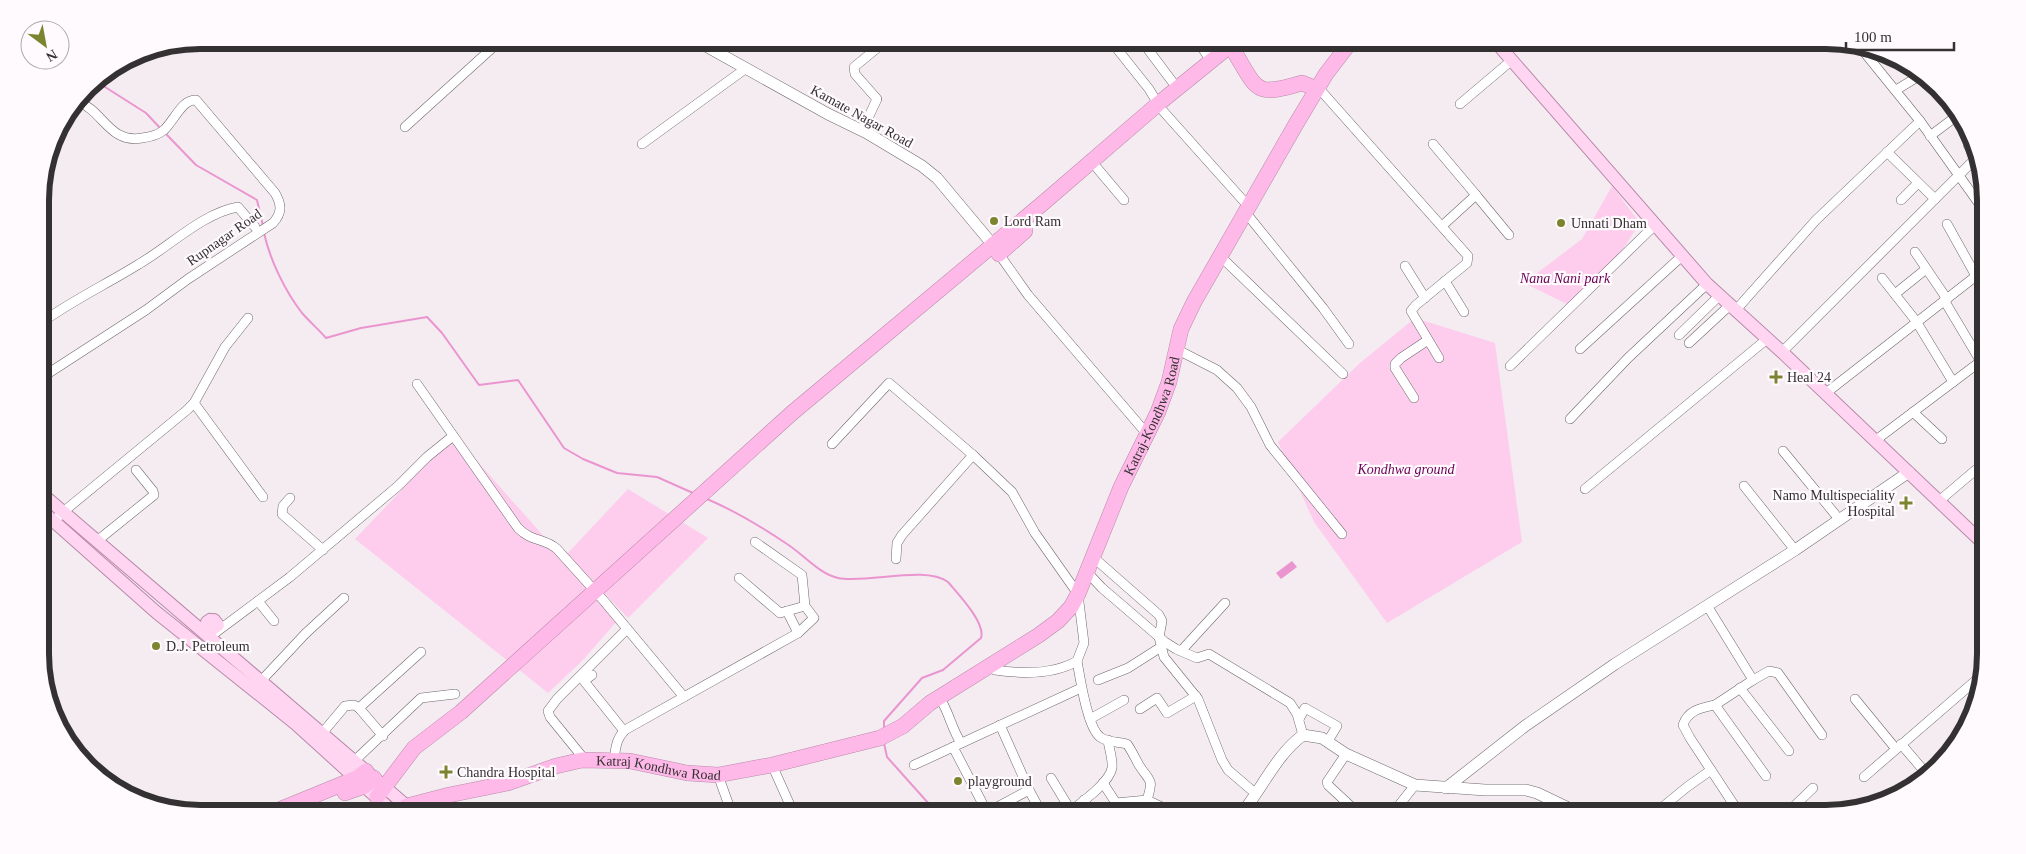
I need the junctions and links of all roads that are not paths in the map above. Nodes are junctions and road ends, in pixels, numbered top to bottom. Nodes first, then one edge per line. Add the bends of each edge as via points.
1 (491, 49) edge
2 (711, 49) edge
3 (876, 49) edge
4 (1117, 49) edge
5 (1148, 49) edge
6 (1203, 49) edge
7 (1227, 49) edge
8 (1228, 49) edge
9 (1236, 49) edge
10 (1346, 49) edge
11 (1502, 49) edge
12 (1866, 54) edge
13 (1512, 60) junction
14 (1211, 61) junction
15 (745, 69) junction
16 (1916, 78) edge
17 (1177, 88) junction
18 (1317, 89) junction
19 (1896, 90) junction
20 (83, 104) edge
21 (1460, 104) dead end
22 (1161, 107) junction
23 (1953, 119) edge
24 (1920, 120) junction
25 (405, 127) dead end
26 (862, 131) junction
27 (1930, 136) junction
28 (642, 144) dead end
29 (1433, 144) dead end
30 (1886, 152) junction
31 (1972, 162) edge
32 (1097, 168) junction
33 (1958, 176) junction
34 (1918, 183) junction
35 (1476, 195) junction
36 (1935, 199) junction
37 (1124, 200) dead end
38 (1900, 200) dead end
39 (1977, 201) edge
40 (1247, 210) junction
41 (1947, 224) dead end
42 (1655, 225) junction
43 (1442, 226) junction
44 (257, 230) junction
45 (1508, 235) dead end
46 (996, 250) junction
47 (1915, 252) dead end
48 (1220, 256) junction
49 (1682, 256) junction
50 (1405, 266) dead end
51 (1926, 269) junction
52 (1882, 278) dead end
53 (1445, 281) junction
54 (1706, 284) junction
55 (1895, 294) junction
56 (1719, 296) junction
57 (1425, 298) junction
58 (1945, 299) junction
59 (1732, 309) junction
60 (1464, 312) dead end
61 (49, 318) edge
62 (248, 318) dead end
63 (1916, 320) junction
64 (1679, 335) dead end
65 (1767, 339) junction
66 (1428, 340) junction
67 (1689, 343) dead end
68 (1349, 344) dead end
69 (1176, 349) junction
70 (1580, 349) dead end
71 (1977, 350) edge
72 (1782, 352) junction
73 (1439, 358) dead end
74 (1977, 364) edge
75 (1510, 366) dead end
76 (49, 373) edge
77 (1343, 374) dead end
78 (1953, 382) junction
79 (417, 384) dead end
80 (1826, 393) junction
81 (1414, 398) dead end
82 (194, 403) junction
83 (1913, 412) junction
84 (1570, 419) dead end
85 (1147, 434) junction
86 (453, 436) junction
87 (1942, 439) dead end
88 (1876, 440) junction
89 (832, 444) dead end
90 (1783, 451) dead end
91 (973, 455) junction
92 (1977, 469) edge
93 (136, 470) dead end
94 (1909, 472) junction
95 (1744, 486) dead end
96 (1584, 489) dead end
97 (263, 497) dead end
98 (290, 498) dead end
99 (49, 500) edge
100 (1939, 501) junction
101 (63, 512) junction
102 (49, 517) edge
103 (1839, 519) junction
104 (54, 522) junction
105 (1342, 534) dead end
106 (1977, 537) edge
107 (97, 541) junction
108 (755, 542) dead end
109 (323, 550) junction
110 (1795, 550) junction
111 (1093, 557) junction
112 (896, 559) dead end
113 (1087, 572) junction
114 (739, 578) dead end
115 (595, 591) junction
116 (1078, 594) junction
117 (344, 598) dead end
118 (258, 602) junction
119 (1225, 603) dead end
120 (806, 606) junction
121 (1708, 607) junction
122 (787, 611) junction
123 (274, 621) dead end
124 (627, 629) junction
125 (798, 633) junction
126 (210, 637) junction
127 (1159, 637) junction
128 (199, 647) junction
129 (1161, 647) junction
130 (1181, 651) junction
131 (421, 652) dead end
132 (1077, 661) junction
133 (990, 664) junction
134 (592, 675) dead end
135 (1098, 680) dead end
136 (1753, 680) junction
137 (261, 682) junction
138 (1974, 682) edge
139 (1081, 688) junction
140 (1740, 688) junction
141 (455, 694) dead end
142 (1196, 696) junction
143 (684, 697) junction
144 (939, 697) junction
145 (1855, 699) dead end
146 (1124, 700) dead end
147 (1715, 705) junction
148 (359, 708) junction
149 (1140, 709) dead end
150 (1090, 719) junction
151 (1299, 719) junction
152 (1000, 725) junction
153 (624, 731) junction
154 (1303, 735) junction
155 (1822, 735) dead end
156 (383, 736) junction
157 (886, 736) joint
158 (319, 737) junction
159 (1108, 740) junction
160 (1328, 741) junction
161 (957, 745) junction
162 (1899, 746) junction
163 (1789, 751) dead end
164 (1346, 754) junction
165 (614, 759) junction
166 (585, 760) junction
167 (772, 765) junction
168 (914, 765) dead end
169 (1711, 770) junction
170 (1923, 770) edge
171 (718, 775) junction
172 (1766, 776) dead end
173 (1864, 777) dead end
174 (366, 778) junction
175 (1052, 778) dead end
176 (1103, 783) junction
177 (1415, 785) junction
178 (1446, 788) junction
179 (1814, 788) dead end
180 (1029, 790) junction
181 (1485, 790) junction
182 (1255, 793) junction
183 (449, 795) junction
184 (1084, 800) junction
185 (1147, 800) junction
186 (1116, 803) joint
187 (293, 805) edge
188 (308, 805) edge
189 (397, 805) edge
190 (423, 805) edge
191 (437, 805) edge
192 (729, 805) edge
193 (790, 805) edge
194 (984, 805) edge
195 (1002, 805) edge
196 (1037, 805) edge
197 (1066, 805) edge
198 (1078, 805) edge
199 (1085, 805) edge
200 (1158, 805) edge
201 (1247, 805) edge
202 (1350, 805) edge
203 (1399, 805) edge
204 (1549, 805) edge
205 (1562, 805) edge
206 (1665, 805) edge
207 (1734, 805) edge
208 (1796, 805) edge

1 - 25 street
2 - 15 street, Kamate Nagar Road
3 - 26 street via 854,67 855,74 877,99
4 - 22 street
5 - 17 street
6 - 14 street
7 - 14 highway
8 - 22 highway
9 - 18 highway via 1255,86 1264,90 1280,89 1302,83
10 - 18 highway, Katraj-Kondhwa Road
11 - 13 main road
12 - 19 street
13 - 21 street
13 - 42 main road
14 - 17 highway
15 - 26 street, Kamate Nagar Road
15 - 28 street
16 - 19 street
17 - 22 highway
18 - 40 highway, Katraj-Kondhwa Road
18 - 43 street
19 - 24 street
20 - 44 street, Rupnagar Road via 108,128 121,136 137,139 164,130 186,102 196,100 280,201 278,217
22 - 32 highway
22 - 40 street
22 - 46 highway
23 - 27 street
24 - 27 street
24 - 30 street
26 - 46 street, Kamate Nagar Road via 937,178
27 - 33 street
29 - 35 street
30 - 34 street
30 - 59 street
31 - 33 street
32 - 37 street
32 - 46 highway
33 - 36 street
33 - 39 street
34 - 36 street
34 - 38 street
35 - 43 street
35 - 45 street
36 - 72 street
40 - 48 highway, Katraj-Kondhwa Road
40 - 68 street
41 - 58 street via 1976,276
42 - 49 main road
42 - 75 street
43 - 53 street via 1468,259
44 - 61 street via 238,207 225,209
44 - 76 street, Rupnagar Road via 146,310
46 - 85 street, Kamate Nagar Road via 1028,295
46 - 115 highway via 792,413
47 - 51 street
48 - 69 highway, Katraj-Kondhwa Road via 1181,329
48 - 77 street
49 - 54 main road
49 - 70 street
50 - 57 street
51 - 55 street
51 - 58 street
52 - 55 street
53 - 57 street
53 - 60 street
54 - 56 main road
54 - 84 street
55 - 63 street
56 - 59 main road
56 - 64 street
57 - 66 street via 1411,312
58 - 63 street
58 - 71 street
59 - 65 main road
59 - 67 street
62 - 82 street via 225,347
63 - 78 street
63 - 80 street
65 - 72 main road
65 - 96 street
66 - 73 street
66 - 81 street via 1395,364
69 - 85 highway, Katraj-Kondhwa Road via 1169,382
69 - 105 street via 1217,370 1237,388 1270,445
72 - 80 main road
74 - 78 street
78 - 83 street
79 - 86 street
80 - 88 main road
82 - 97 street
82 - 101 street
83 - 87 street
83 - 88 street
85 - 111 highway, Katraj-Kondhwa Road via 1121,487
86 - 109 street
86 - 115 street via 526,537 550,543
88 - 94 main road
89 - 91 street via 889,383
90 - 103 street
91 - 112 street via 902,535 897,543
91 - 116 street via 1012,492 1035,533
92 - 100 street
93 - 107 street via 154,495
94 - 100 main road
94 - 103 street
95 - 110 street
98 - 109 street via 283,506 282,514
99 - 101 main road
100 - 106 main road
101 - 104 street
101 - 107 main road
102 - 104 main road
103 - 110 street
104 - 128 main road
107 - 126 main road
108 - 120 street via 802,575
109 - 118 street
110 - 121 street
111 - 113 highway, Katraj-Kondhwa Road
111 - 127 street via 1159,615 1162,621
113 - 116 highway, Katraj-Kondhwa Road
113 - 127 street
114 - 122 street via 780,613
115 - 124 street
115 - 174 highway via 461,712 414,748
116 - 132 street via 1084,643
116 - 133 highway, Katraj-Kondhwa Road via 1058,621 1039,636
117 - 137 street
118 - 123 street
118 - 126 street
119 - 130 street
120 - 122 street
120 - 125 street via 814,618
121 - 136 street
121 - 178 street via 1525,726
122 - 125 street
124 - 143 street
124 - 166 street via 556,699 548,711
125 - 143 street
126 - 128 street
126 - 137 main road
127 - 129 street
127 - 130 street
128 - 158 main road
129 - 135 street via 1128,668
129 - 142 street via 1164,657
130 - 151 street via 1197,658 1209,654 1228,664 1290,703
131 - 148 street
132 - 133 street via 1069,666 1036,673 995,670
132 - 139 street
133 - 144 highway, Katraj-Kondhwa Road
134 - 153 street via 584,682
136 - 140 street
136 - 155 street via 1769,671 1778,674
137 - 158 main road
138 - 162 street
139 - 150 street
139 - 152 street
140 - 147 street
140 - 163 street
141 - 156 street via 421,698
142 - 149 street via 1167,714 1157,698
142 - 182 street via 1228,770
143 - 153 street
144 - 157 highway, Katraj-Kondhwa Road
144 - 161 street
145 - 162 street
146 - 150 street
147 - 169 street via 1692,712 1683,725
147 - 172 street
148 - 156 street
148 - 158 street via 345,706
150 - 159 street via 1100,737
151 - 154 street
151 - 160 street via 1305,708 1337,726
152 - 161 street
152 - 180 street
153 - 165 street via 616,742
154 - 160 street
154 - 182 street
156 - 174 street
157 - 167 highway, Katraj Kondhwa Road
158 - 174 main road
159 - 176 street via 1112,771
159 - 185 street via 1127,744 1151,778
160 - 164 street
161 - 168 street
161 - 194 street
162 - 170 street
162 - 173 street
164 - 177 street
164 - 202 street via 1327,782
165 - 166 highway, Katraj Kondhwa Road
165 - 171 highway, Katraj Kondhwa Road via 687,773
166 - 183 highway, Katraj Kondhwa Road via 556,766 508,784
167 - 171 highway, Katraj Kondhwa Road
167 - 193 street
169 - 206 street
169 - 207 street
171 - 192 street
174 - 187 highway
174 - 188 highway
174 - 189 main road
175 - 197 street
176 - 184 street
176 - 186 street
177 - 178 street
177 - 203 street
178 - 181 street
179 - 208 street
180 - 195 street
180 - 196 street
181 - 204 street via 1493,794 1522,795
181 - 205 street via 1526,790
182 - 201 street
183 - 190 highway, Katraj Kondhwa Road
183 - 191 highway
184 - 198 street
184 - 199 street
185 - 186 street
185 - 200 street

